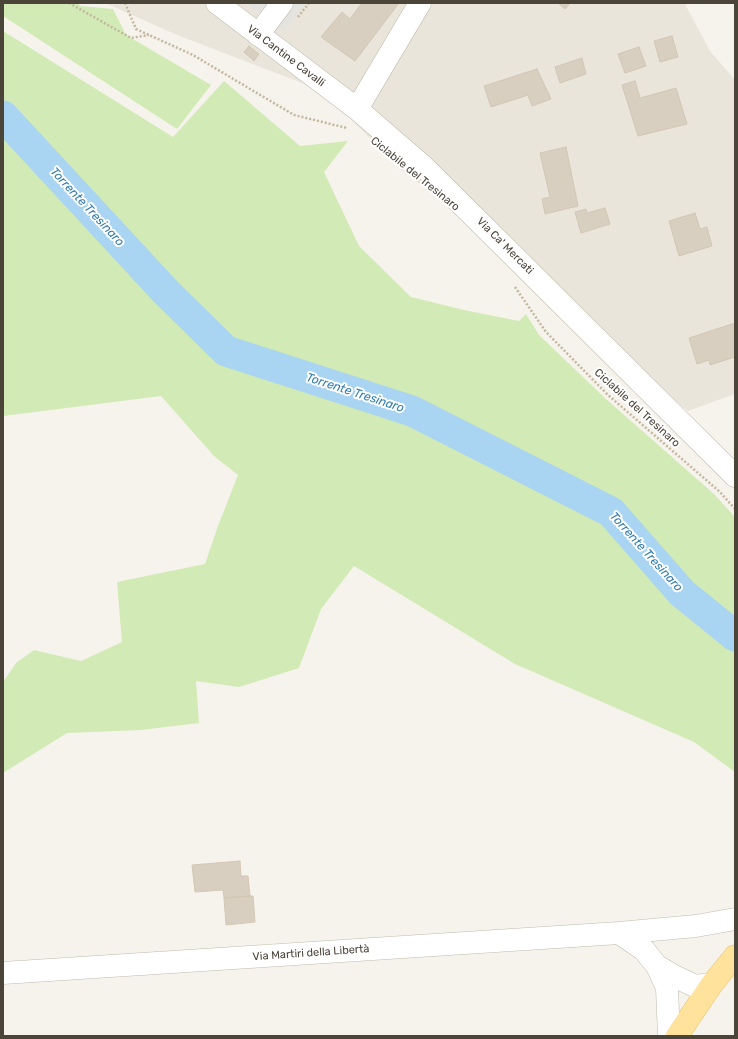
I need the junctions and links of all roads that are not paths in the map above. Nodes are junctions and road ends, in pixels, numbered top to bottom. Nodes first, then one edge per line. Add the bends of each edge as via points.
1 (282, 3) edge
2 (420, 3) edge
3 (219, 4) edge
4 (258, 35) junction
5 (356, 109) junction
6 (735, 476) edge
7 (735, 919) edge
8 (619, 933) junction
9 (735, 956) edge
10 (657, 966) junction
11 (3, 974) edge
12 (712, 984) junction
13 (669, 1036) edge
14 (677, 1036) edge

1 - 4 street
2 - 5 street
3 - 4 street, Via Cantine Cavalli
4 - 5 street, Via Cantine Cavalli
5 - 6 street, Via Ca' Mercati via 424,167
7 - 8 street, Via Martiri della Libertà via 696,926
8 - 10 street via 644,950
8 - 11 street, Via Martiri della Libertà
9 - 12 main road
10 - 12 street via 695,986
10 - 13 street via 667,988
12 - 14 main road

